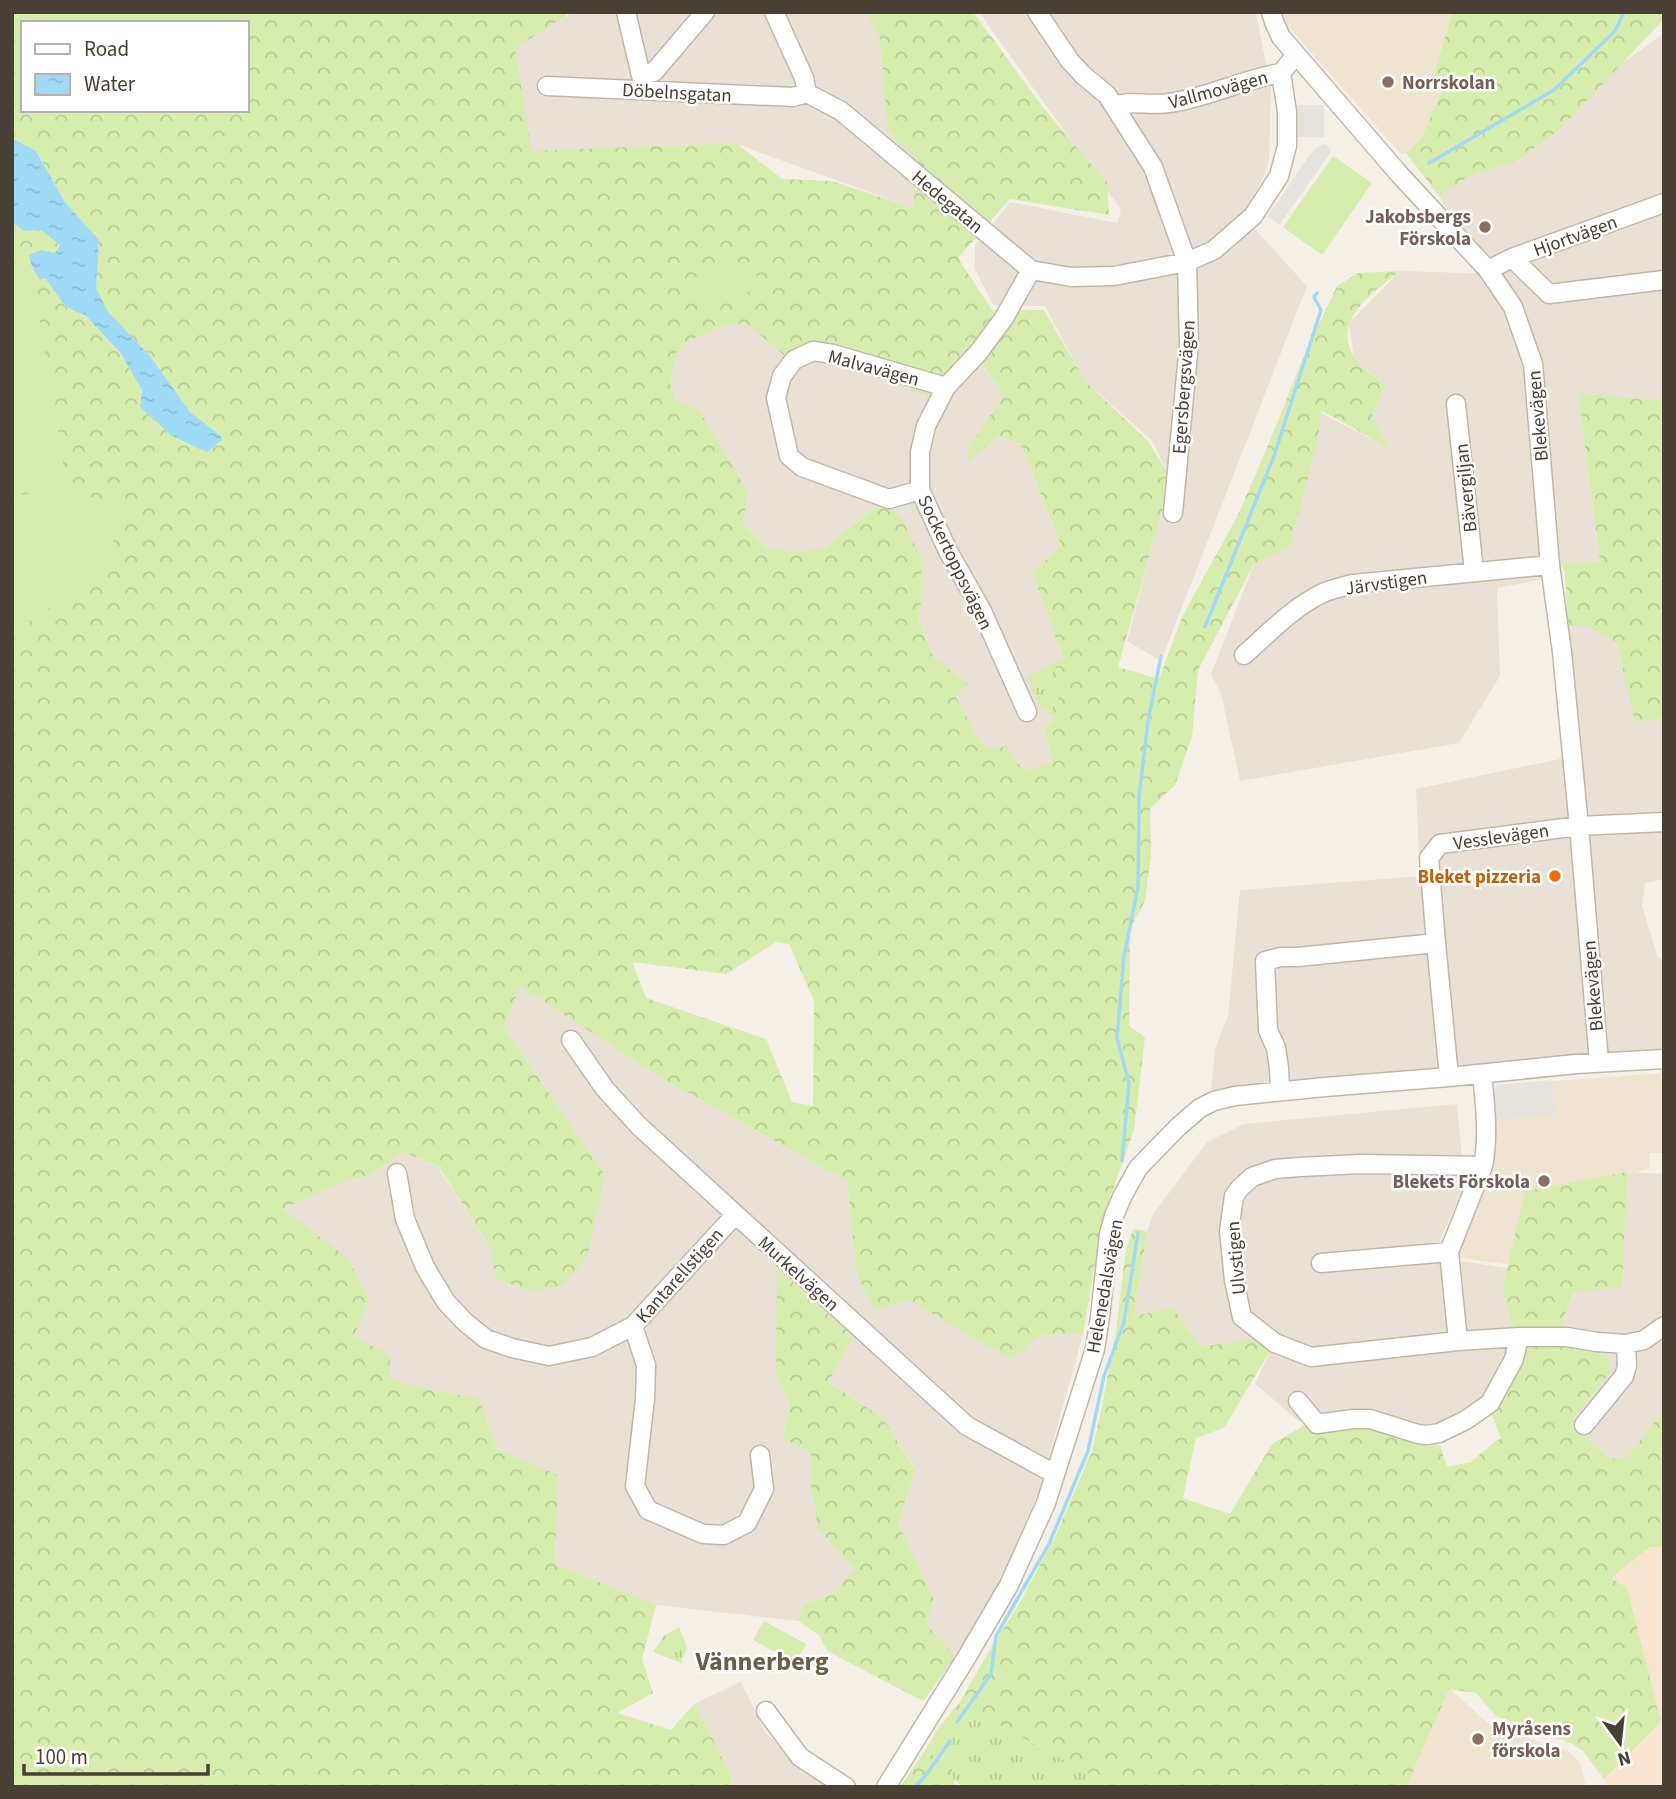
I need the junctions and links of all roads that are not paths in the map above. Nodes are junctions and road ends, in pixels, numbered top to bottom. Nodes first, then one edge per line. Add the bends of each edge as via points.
1 (626, 12) edge
2 (705, 12) edge
3 (774, 12) edge
4 (1037, 12) edge
5 (1271, 12) edge
6 (1296, 55) junction
7 (1281, 73) junction
8 (643, 82) junction
9 (547, 86) dead end
10 (807, 93) junction
11 (1115, 106) junction
12 (1664, 203) edge
13 (1511, 258) junction
14 (1187, 262) junction
15 (1031, 270) junction
16 (1488, 270) junction
17 (1664, 280) edge
18 (946, 387) junction
19 (1456, 404) dead end
20 (920, 491) junction
21 (1173, 513) dead end
22 (1550, 565) junction
23 (1474, 571) junction
24 (1244, 655) dead end
25 (1027, 712) dead end
26 (1664, 822) edge
27 (1579, 826) junction
28 (1436, 943) junction
29 (571, 1040) dead end
30 (1664, 1059) edge
31 (1599, 1062) junction
32 (1482, 1074) junction
33 (1449, 1077) junction
34 (1280, 1091) junction
35 (1483, 1166) junction
36 (397, 1173) dead end
37 (734, 1215) junction
38 (1449, 1252) junction
39 (1321, 1263) dead end
40 (633, 1326) junction
41 (1664, 1326) edge
42 (1519, 1338) junction
43 (1458, 1341) junction
44 (1626, 1344) junction
45 (1298, 1401) dead end
46 (1584, 1425) dead end
47 (760, 1455) dead end
48 (1055, 1474) junction
49 (766, 1711) dead end
50 (846, 1787) edge
51 (886, 1787) edge

1 - 8 street
2 - 8 street
3 - 10 street
4 - 11 street, Egersbergsvägen via 1070,61
5 - 6 street, Blekevägen via 1281,37
6 - 7 street
6 - 16 street, Blekevägen
7 - 11 street, Vallmovägen via 1188,100
7 - 14 street, Hedegatan via 1287,146 1279,176 1253,216 1214,250
8 - 9 street, Döbelnsgatan
8 - 10 street, Döbelnsgatan via 793,97
10 - 15 street, Hedegatan via 841,111
11 - 14 street, Egersbergsvägen via 1153,167
12 - 13 street, Hjortvägen
13 - 16 street, Hjortvägen
13 - 17 street via 1549,294
14 - 15 street, Hedegatan via 1114,276 1071,277
14 - 21 street, Egersbergsvägen via 1189,344
15 - 18 street, Sockertoppsvägen via 1004,318
16 - 22 street, Blekevägen via 1513,307 1533,364
18 - 20 street, Sockertoppsvägen via 926,426 920,452
18 - 20 street, Malvavägen via 813,351 794,360 782,376 776,398 789,456 802,467 889,499
19 - 23 street, Bävergiljan
20 - 25 street, Sockertoppsvägen via 982,611
22 - 23 street, Järvstigen
22 - 27 street, Blekevägen
23 - 24 street, Järvstigen via 1337,588 1294,611
26 - 27 street
27 - 28 street, Vesslevägen via 1440,845 1430,858
27 - 31 street, Blekevägen
28 - 33 street, Vesslevägen
28 - 34 street via 1265,961 1268,1030 1276,1048
29 - 37 street, Murkelvägen via 605,1089 639,1126
30 - 31 street, Helenedalsvägen
31 - 32 street, Helenedalsvägen
32 - 33 street, Helenedalsvägen
32 - 35 street
33 - 34 street, Helenedalsvägen
34 - 48 street, Helenedalsvägen via 1235,1096 1200,1108 1149,1156 1129,1183 1109,1234 1095,1349
35 - 38 street
35 - 43 street, Ulvstigen via 1360,1164 1275,1170 1252,1177 1233,1200 1229,1231 1242,1317 1275,1343 1311,1357
36 - 40 street, Kantarellstigen via 405,1219 425,1267 446,1302 486,1339 549,1356 592,1347
37 - 40 street, Kantarellstigen
37 - 48 street, Murkelvägen via 967,1426
38 - 39 street
38 - 43 street
40 - 47 street via 646,1365 635,1486 648,1510 703,1534 724,1535 747,1523 764,1489
41 - 44 street, Ulvstigen via 1644,1340
42 - 43 street, Ulvstigen
42 - 44 street, Ulvstigen via 1567,1336
42 - 45 street via 1514,1360 1490,1403 1439,1433 1427,1435 1370,1419 1317,1424
44 - 46 street via 1624,1376
48 - 51 street, Helenedalsvägen via 1009,1585
49 - 50 street via 800,1757

